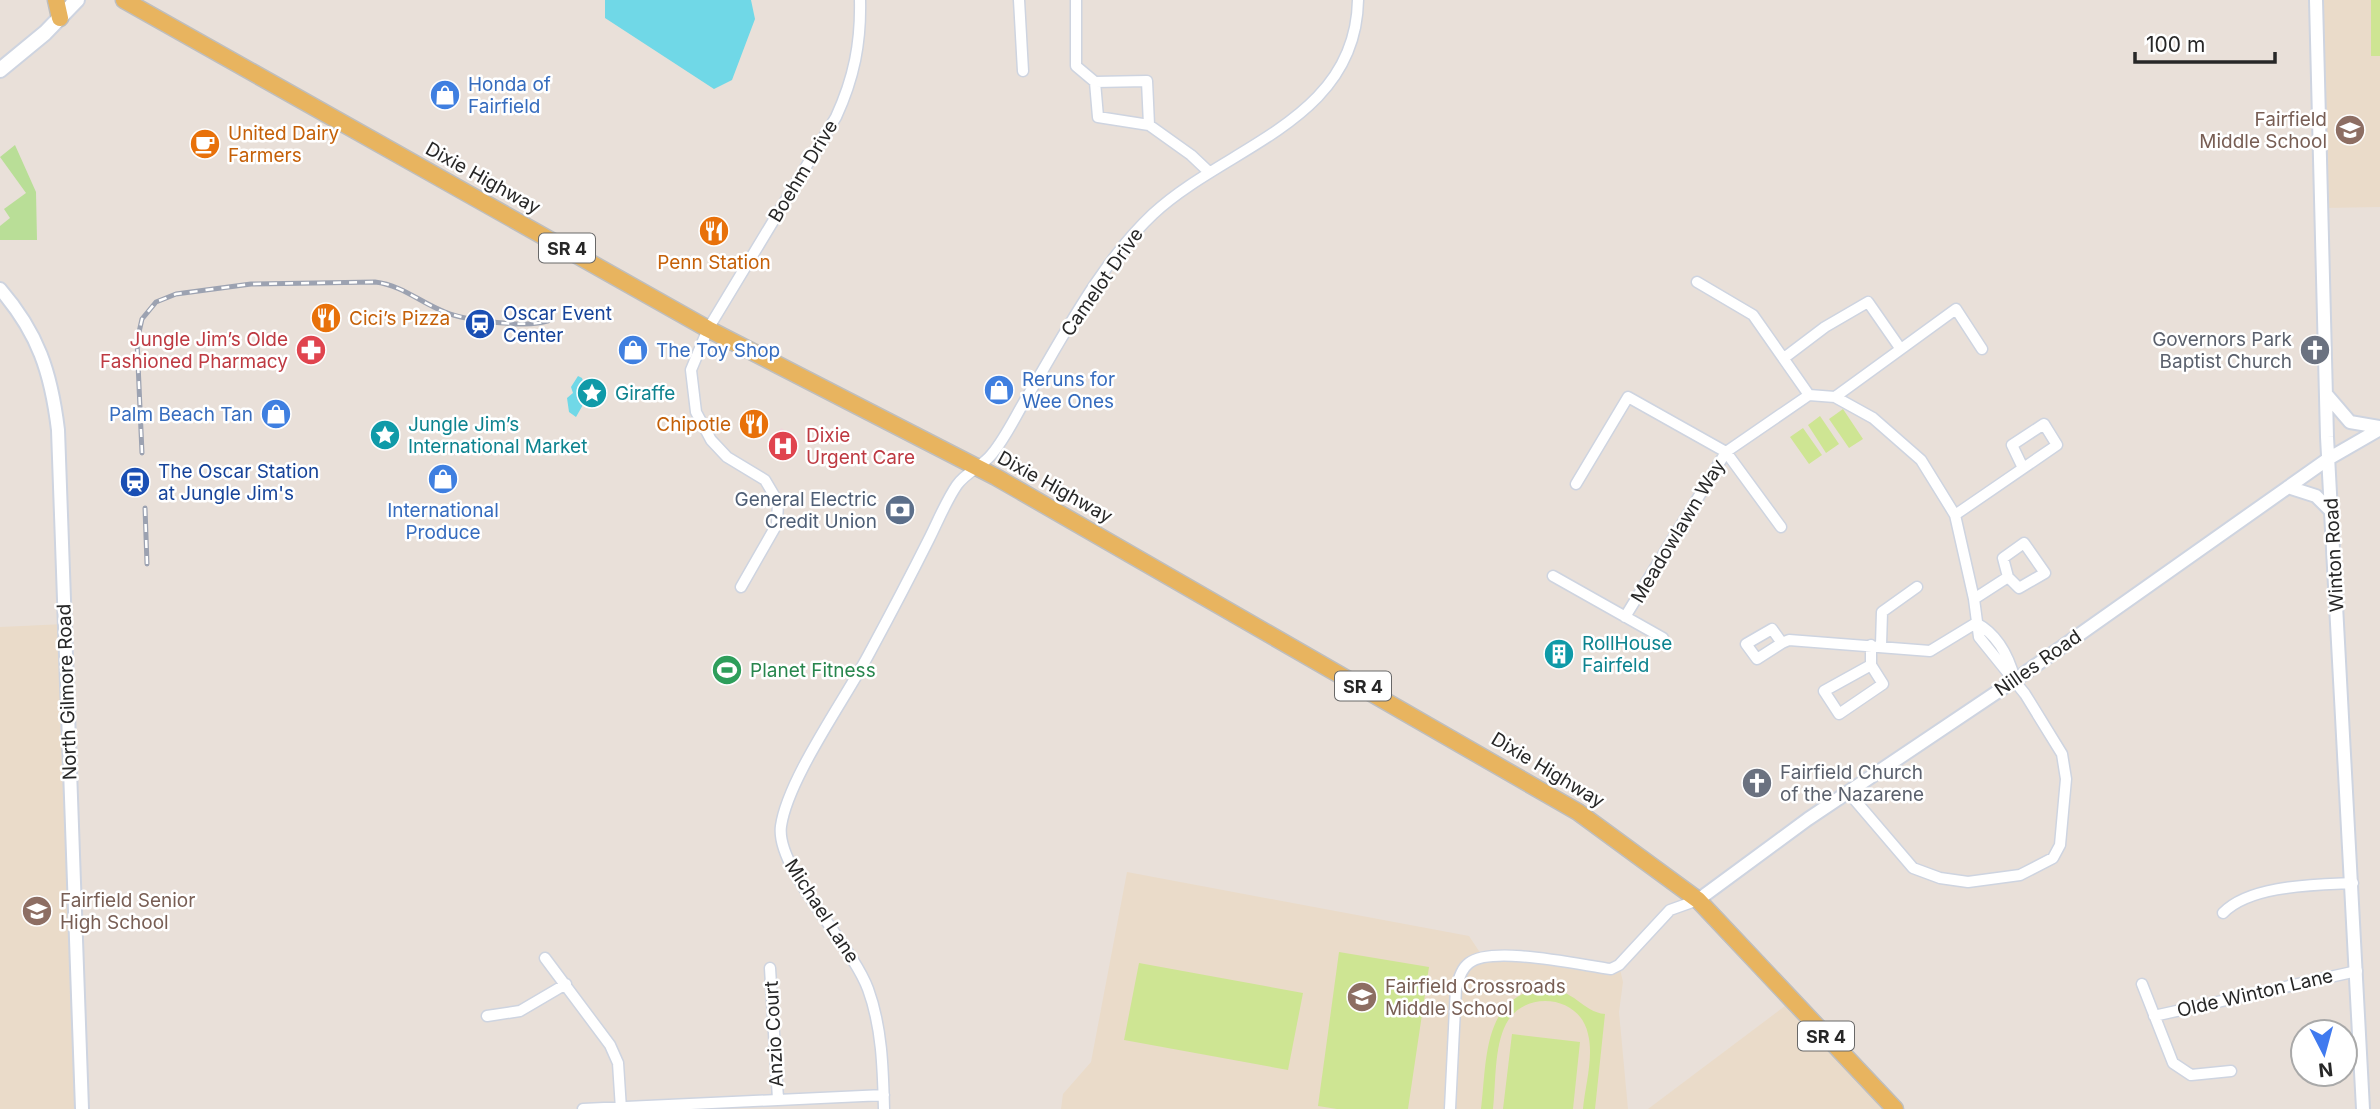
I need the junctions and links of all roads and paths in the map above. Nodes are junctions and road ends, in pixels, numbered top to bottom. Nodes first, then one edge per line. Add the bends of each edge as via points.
1 (56, 0) edge
2 (77, 0) edge
3 (124, 0) edge
4 (860, 0) edge
5 (1019, 0) edge
6 (1076, 0) edge
7 (1358, 0) edge
8 (2316, 0) edge
9 (60, 18) junction
10 (0, 70) edge
11 (1023, 71) dead end
12 (1095, 82) junction
13 (1149, 125) junction
14 (1209, 172) junction
15 (1697, 282) dead end
16 (0, 289) edge
17 (708, 329) junction
18 (1900, 348) junction
19 (1982, 349) dead end
20 (1784, 358) junction
21 (2326, 394) junction
22 (1809, 395) junction
23 (1835, 397) junction
24 (2380, 428) edge
25 (1726, 452) junction
26 (2328, 459) junction
27 (975, 468) junction
28 (2023, 468) junction
29 (1576, 484) dead end
30 (2288, 487) junction
31 (2331, 511) junction
32 (1955, 514) junction
33 (1781, 527) dead end
34 (1553, 576) dead end
35 (2008, 577) junction
36 (741, 587) dead end
37 (1917, 587) dead end
38 (1974, 599) junction
39 (1625, 617) junction
40 (1976, 623) junction
41 (1663, 638) dead end
42 (1782, 643) dead end
43 (1876, 645) junction
44 (1871, 665) junction
45 (2015, 680) junction
46 (1848, 792) junction
47 (2353, 883) junction
48 (1699, 900) junction
49 (2222, 913) dead end
50 (545, 958) dead end
51 (770, 968) dead end
52 (2357, 971) junction
53 (566, 984) junction
54 (2142, 984) dead end
55 (487, 1016) dead end
56 (2154, 1016) junction
57 (2231, 1072) dead end
58 (884, 1094) junction
59 (778, 1099) junction
60 (621, 1108) edge
61 (82, 1109) edge
62 (583, 1109) edge
63 (884, 1109) edge
64 (1450, 1109) edge
65 (1895, 1109) edge
66 (2363, 1109) edge

1 - 9 main road
2 - 9 main road
3 - 17 main road, Dixie Highway / SR 4
4 - 17 street, Boehm Drive via 860,39 850,88
5 - 11 street
6 - 12 street via 1076,66
7 - 14 street, Camelot Drive via 1348,47 1312,105
8 - 21 street, Winton Road
9 - 10 main road
12 - 13 street via 1098,117
12 - 13 street via 1147,81
13 - 14 street
14 - 27 street, Camelot Drive via 1153,213 1129,238 990,457
15 - 20 street via 1753,315
16 - 61 street, North Gilmore Road via 26,320 40,351 58,430
17 - 27 main road, Dixie Highway / SR 4
17 - 36 street, Boehm Drive via 691,370 696,412 716,447 765,481 779,512 777,524
18 - 19 street via 1956,309
18 - 20 street via 1868,302
18 - 23 street
20 - 22 street
21 - 24 street via 2350,422
21 - 26 street, Winton Road
22 - 23 street
22 - 25 street
23 - 32 street via 1898,437 1921,460
24 - 26 street, Nilles Road
25 - 29 street via 1628,397
25 - 33 street, Meadowlawn Way
25 - 39 street, Meadowlawn Way
26 - 30 street, Nilles Road
26 - 31 street, Winton Road
27 - 48 main road, Dixie Highway / SR 4 via 1012,485 1578,811
27 - 58 street, Michael Lane via 958,483 868,658 790,794 780,828 786,860 846,945 867,986 879,1030
28 - 28 street via 2057,445 2044,424 2012,445
28 - 32 street
30 - 31 street via 2316,496
30 - 45 street, Nilles Road
31 - 47 street, Winton Road
32 - 38 street
34 - 39 street
35 - 35 street via 2019,588 2045,573 2024,543 2003,558
35 - 38 street
37 - 43 street via 1882,612
38 - 40 street
39 - 41 street
40 - 43 street via 1930,651
40 - 45 street via 1990,630
42 - 43 street
43 - 44 street
44 - 44 street via 1883,684 1839,714 1824,691
45 - 46 street, Nilles Road
45 - 46 street via 2062,754 2066,779 2063,831 2053,858 2020,876 1968,882 1940,878 1913,868
46 - 48 street, Nilles Road
47 - 49 street via 2300,886 2235,901
47 - 52 street, Winton Road
48 - 64 street via 1670,910 1611,969 1497,955 1469,963 1456,988
48 - 65 main road, Dixie Highway / SR 4
50 - 53 street
51 - 59 street, Anzio Court
52 - 56 street, Olde Winton Lane
52 - 66 street, Winton Road
53 - 55 street via 520,1011
53 - 60 street via 618,1063
54 - 56 street
56 - 57 street via 2173,1063 2181,1071 2204,1076
58 - 59 street
58 - 63 street, Michael Lane
59 - 60 street
60 - 62 street

